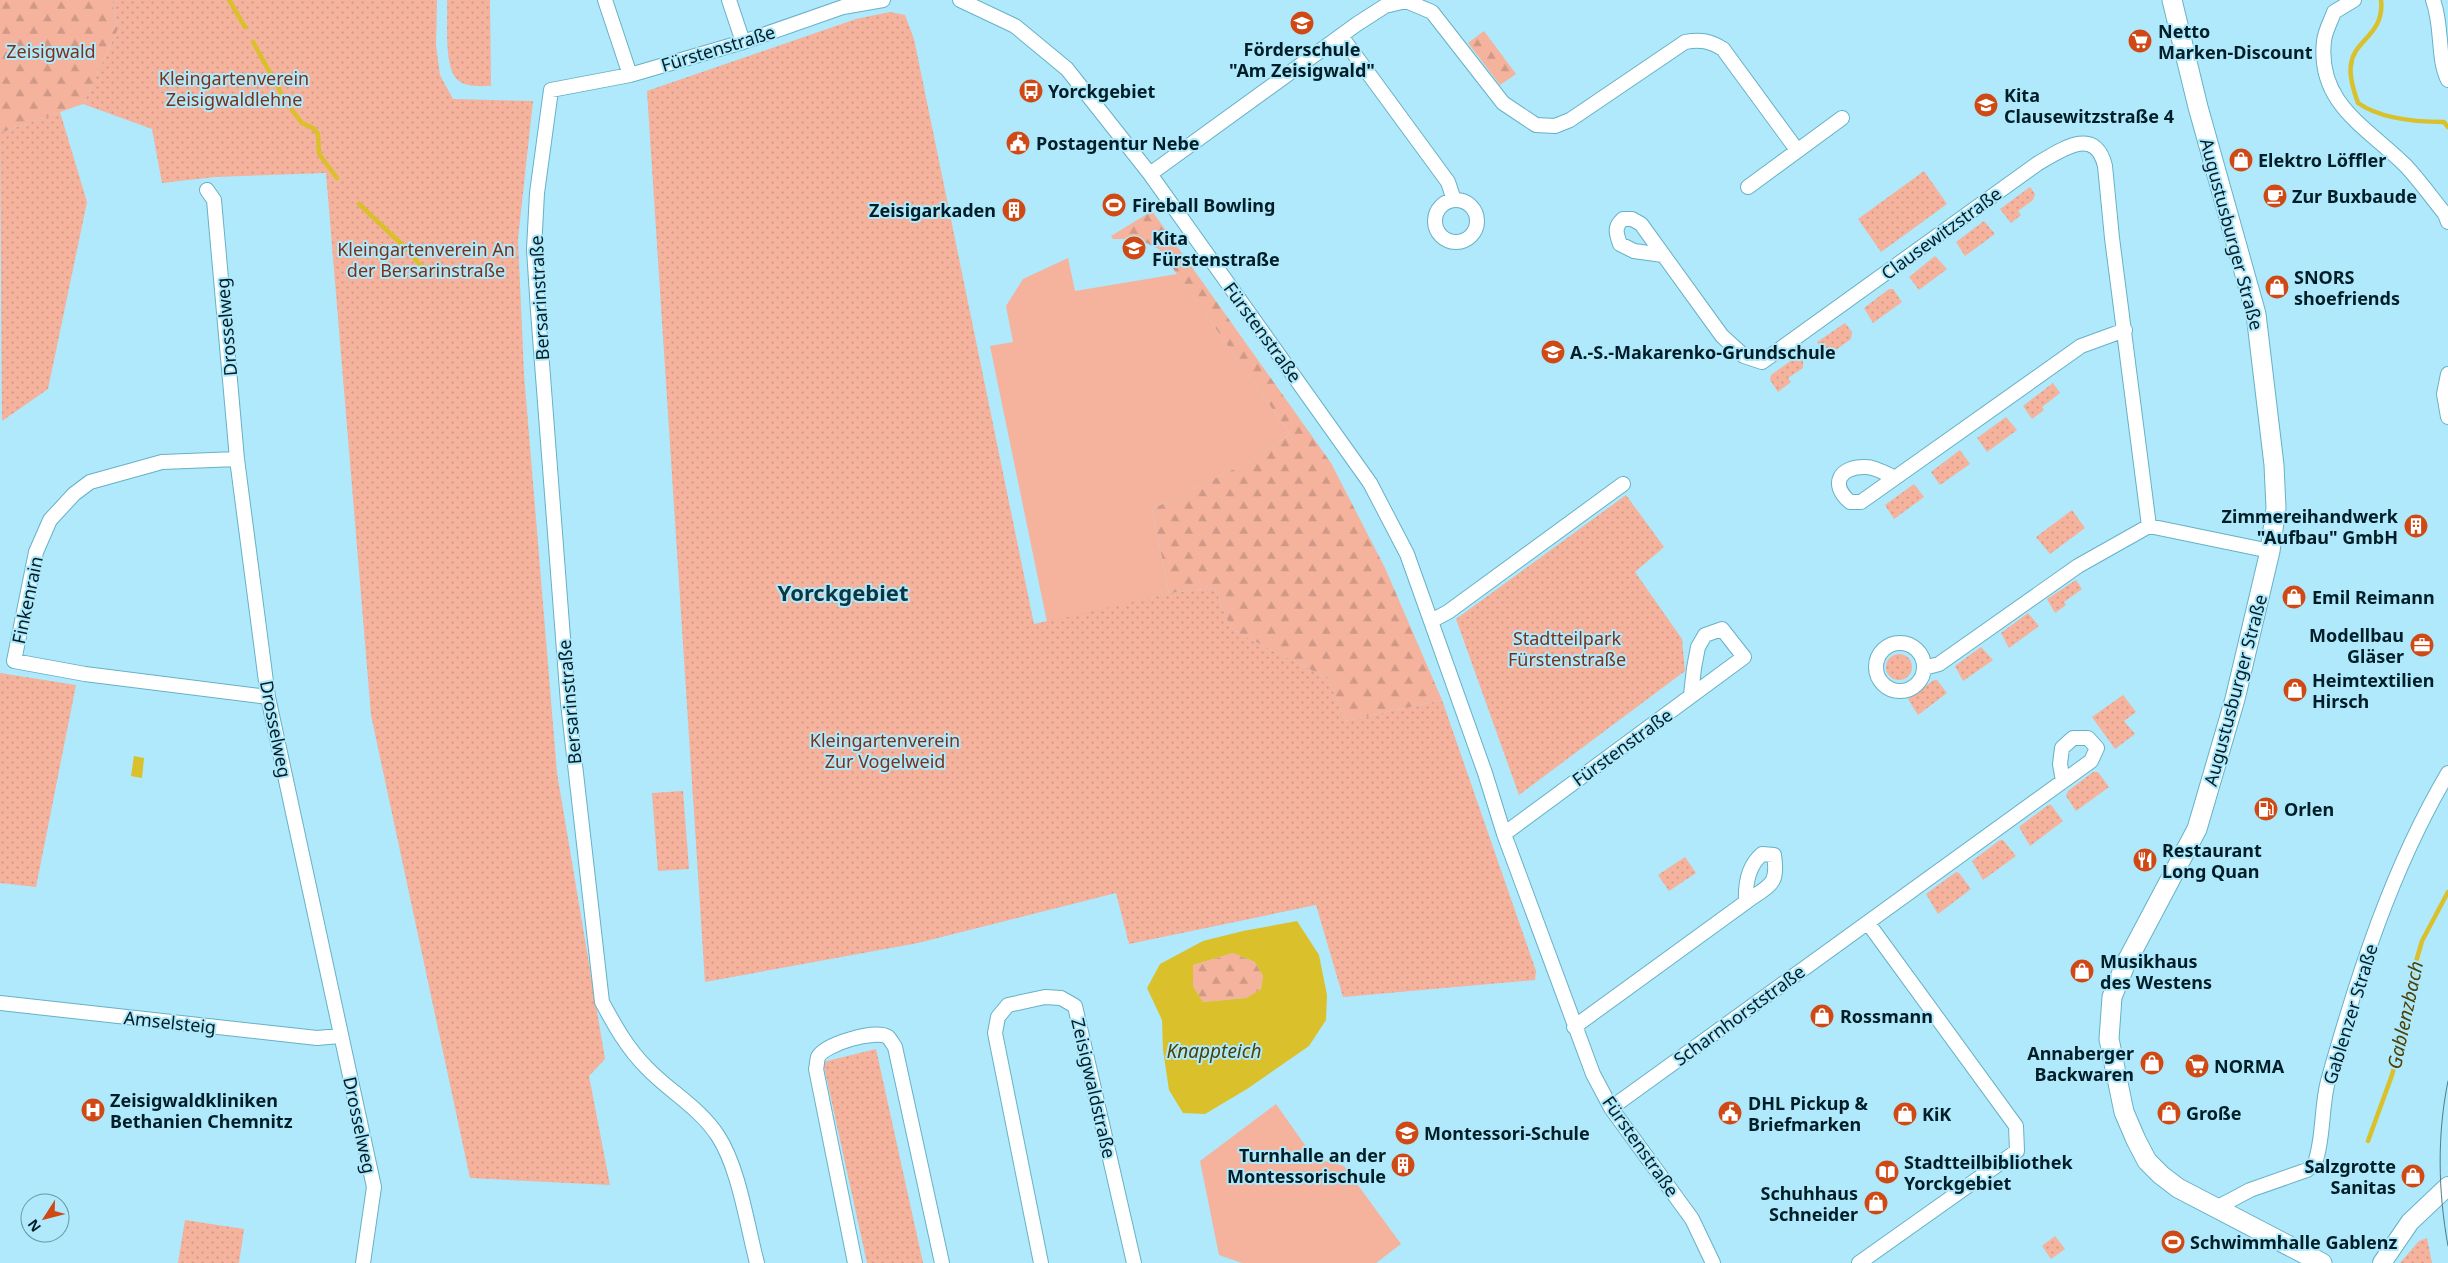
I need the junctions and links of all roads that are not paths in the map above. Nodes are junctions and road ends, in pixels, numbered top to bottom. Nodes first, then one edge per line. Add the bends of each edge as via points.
1 (606, 0) edge
2 (729, 0) edge
3 (883, 0) edge
4 (960, 0) edge
5 (2172, 0) edge
6 (2354, 0) edge
7 (2433, 0) edge
8 (842, 3) edge
9 (2444, 27) edge
10 (1341, 36) junction
11 (743, 42) junction
12 (630, 76) junction
13 (2448, 80) edge
14 (551, 90) joint
15 (1842, 118) dead end
16 (1797, 150) junction
17 (1150, 174) junction
18 (1748, 187) dead end
19 (207, 190) dead end
20 (1454, 200) dead end
21 (2448, 222) edge
22 (1663, 256) dead end
23 (2125, 330) junction
24 (2448, 374) edge
25 (2448, 417) edge
26 (238, 459) junction
27 (1895, 478) dead end
28 (1623, 484) dead end
29 (2149, 526) junction
30 (2270, 551) junction
31 (1431, 621) junction
32 (1924, 668) dead end
33 (1691, 696) junction
34 (268, 697) junction
35 (2448, 773) edge
36 (2063, 781) dead end
37 (1504, 834) junction
38 (1746, 902) dead end
39 (1868, 923) junction
40 (0, 1003) edge
41 (1574, 1027) junction
42 (340, 1036) junction
43 (1611, 1108) junction
44 (2448, 1186) edge
45 (2218, 1207) junction
46 (363, 1263) edge
47 (757, 1263) edge
48 (855, 1263) edge
49 (942, 1263) edge
50 (1041, 1263) edge
51 (1134, 1263) edge
52 (1713, 1263) edge
53 (1859, 1263) edge
54 (2322, 1263) edge
55 (2382, 1263) edge

1 - 12 street
2 - 11 street
3 - 8 street, Fürstenstraße
4 - 17 street, Fürstenstraße via 1015,26 1067,69
5 - 30 main road, Augustusburger Straße via 2256,314 2274,465 2276,508
6 - 21 street via 2334,12 2324,39 2324,63 2330,90 2343,109 2406,167
7 - 9 street
8 - 11 street, Fürstenstraße
9 - 13 street via 2442,62
10 - 16 street via 1386,6 1406,1 1415,4 1432,12 1503,103 1536,125 1554,126 1570,120 1677,46 1700,39 1723,50
10 - 17 street
10 - 20 street via 1448,182
11 - 12 street, Fürstenstraße
12 - 14 street, Fürstenstraße
14 - 47 street, Bersarinstraße via 534,248 568,703 602,1002 624,1042 648,1069 701,1113 719,1137 732,1163
15 - 16 street
16 - 18 street
17 - 31 street, Fürstenstraße via 1370,483 1407,554
19 - 26 street, Drosselweg via 214,200
22 - 23 street, Clausewitzstraße via 1722,336 1744,356 1762,362 2037,164 2067,147 2086,143 2102,155 2105,166
23 - 27 street via 2081,346
23 - 29 street, Clausewitzstraße
24 - 25 street via 2444,394
26 - 34 street, Drosselweg
26 - 34 street, Finkenrain via 162,462 90,482 74,494 50,520 36,552 14,661 86,674
28 - 31 street via 1448,612
29 - 30 street
29 - 32 street via 2078,566 1939,664
30 - 45 main road, Augustusburger Straße via 2235,698 2197,829 2124,966 2112,997 2110,1018 2109,1040 2124,1112 2147,1161 2178,1188
31 - 37 street, Fürstenstraße
33 - 33 street, Fürstenstraße via 1744,657 1722,628 1705,635 1698,647
33 - 37 street, Fürstenstraße
34 - 42 street, Drosselweg
35 - 45 street, Gablenzer Straße via 2399,869 2378,921 2328,1083 2314,1163 2306,1170 2250,1190
36 - 39 street, Scharnhorststraße
37 - 41 street, Fürstenstraße
38 - 41 street
39 - 43 street, Scharnhorststraße
39 - 53 street via 2016,1126 2017,1151
40 - 42 street, Amselsteig via 317,1038
41 - 43 street, Fürstenstraße
42 - 46 street, Drosselweg via 374,1187
43 - 52 street, Fürstenstraße via 1680,1202
44 - 55 street via 2410,1222
45 - 54 main road, Augustusburger Straße
48 - 49 street via 816,1069 818,1056 826,1049 840,1042 875,1034 888,1037 895,1047
50 - 51 street, Zeisigwaldstraße via 995,1033 998,1017 1008,1005 1045,997 1061,998 1075,1006

